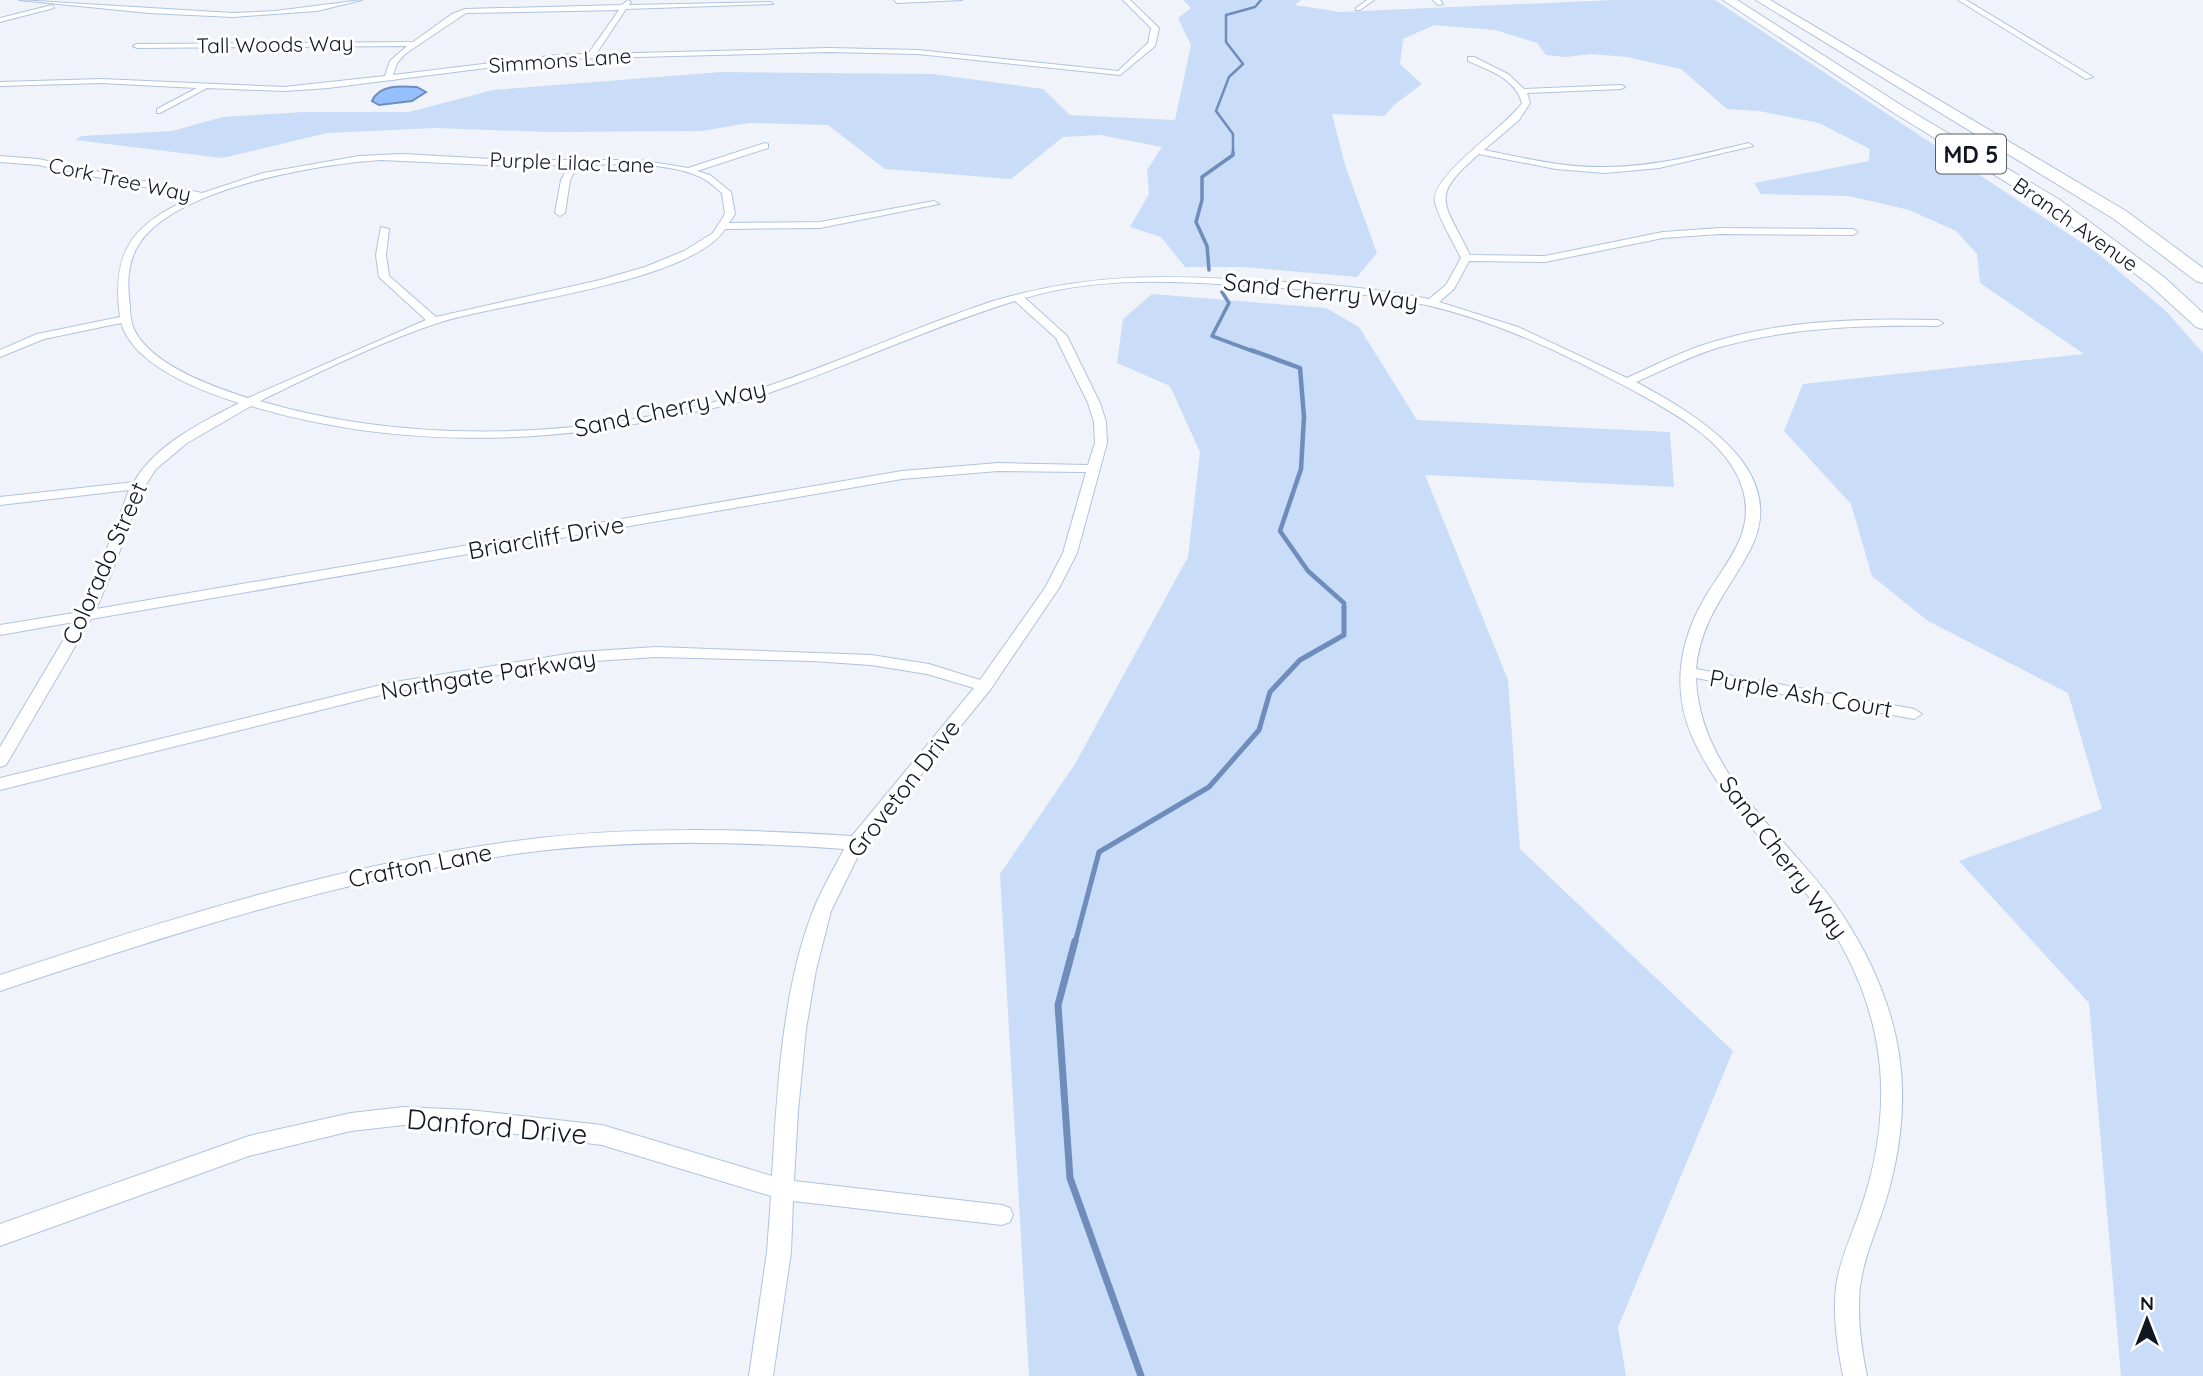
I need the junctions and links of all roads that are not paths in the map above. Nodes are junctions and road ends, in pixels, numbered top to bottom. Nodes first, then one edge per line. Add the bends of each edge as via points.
1 (22, 0) edge
2 (359, 0) edge
3 (959, 0) edge
4 (1126, 0) edge
5 (1371, 0) edge
6 (1730, 0) edge
7 (1762, 0) edge
8 (1961, 0) edge
9 (897, 1) edge
10 (627, 4) edge
11 (770, 4) dead end
12 (61, 5) junction
13 (1970, 5) joint
14 (1358, 9) dead end
15 (0, 20) edge
16 (412, 44) junction
17 (137, 46) dead end
18 (592, 54) junction
19 (1471, 59) dead end
20 (1120, 73) joint
21 (2089, 77) dead end
22 (389, 78) junction
23 (0, 84) edge
24 (206, 86) junction
25 (1621, 87) dead end
26 (1523, 90) junction
27 (160, 111) dead end
28 (765, 146) dead end
29 (1749, 146) dead end
30 (1476, 151) junction
31 (0, 154) edge
32 (0, 159) edge
33 (38, 162) junction
34 (575, 163) junction
35 (690, 170) junction
36 (201, 196) junction
37 (933, 204) dead end
38 (560, 212) dead end
39 (724, 226) junction
40 (384, 229) dead end
41 (1853, 232) dead end
42 (1466, 258) junction
43 (2203, 277) edge
44 (1018, 298) junction
45 (1431, 303) junction
46 (126, 319) junction
47 (433, 320) junction
48 (1938, 323) dead end
49 (2203, 323) edge
50 (0, 354) edge
51 (1627, 382) junction
52 (246, 402) junction
53 (1094, 469) junction
54 (138, 485) junction
55 (0, 501) edge
56 (86, 616) junction
57 (0, 630) edge
58 (1688, 672) junction
59 (984, 686) junction
60 (1914, 713) dead end
61 (0, 761) edge
62 (0, 784) edge
63 (856, 843) junction
64 (0, 983) edge
65 (784, 1190) junction
66 (1003, 1215) dead end
67 (0, 1235) edge
68 (761, 1376) edge
69 (1855, 1376) edge

1 - 12 street
2 - 12 street via 309,11 233,16
3 - 9 street
4 - 20 street via 1155,28 1152,44
5 - 14 street
6 - 49 highway, Branch Avenue / MD 5 via 2054,204 2157,281
7 - 43 highway, Branch Avenue / MD 5 via 2120,215
8 - 13 street
10 - 11 street
10 - 16 street via 465,11
10 - 18 street
12 - 15 street
13 - 21 street
16 - 17 street, Tall Woods Way
16 - 22 street via 392,62
18 - 20 street, Simmons Lane via 918,52
18 - 22 street, Simmons Lane
19 - 26 street
22 - 24 street, Simmons Lane via 284,89
23 - 24 street, Simmons Lane via 101,81
24 - 27 street
25 - 26 street
26 - 30 street via 1526,103 1516,118
28 - 35 street
29 - 30 street via 1604,170
30 - 42 street via 1452,173 1440,192 1440,203
31 - 33 street, Cork Tree Way
32 - 33 street, Cork Tree Way
33 - 36 street, Cork Tree Way
34 - 35 street, Purple Lilac Lane via 630,161
34 - 36 street, Purple Lilac Lane via 445,156 354,159 282,171
34 - 38 street via 564,185
35 - 39 street, Purple Lilac Lane via 724,190 730,200
36 - 46 street, Sand Cherry Way via 143,231 131,245 121,288
37 - 39 street via 820,225
39 - 47 street via 708,244 630,276
40 - 47 street via 384,276
41 - 42 street via 1663,234 1545,258
42 - 45 street via 1450,287
44 - 45 street, Sand Cherry Way via 1091,282 1178,278 1326,288
44 - 52 street, Sand Cherry Way via 748,397 547,434 450,434 359,427
44 - 53 street, Groveton Drive via 1061,336 1094,403 1101,443
45 - 51 street, Sand Cherry Way via 1544,341
46 - 50 street via 41,336
46 - 52 street, Sand Cherry Way via 128,332 162,367
47 - 52 street
48 - 51 street via 1843,322 1774,332 1717,345
51 - 58 street, Sand Cherry Way via 1691,417 1714,436 1733,457 1753,502 1752,526 1742,553 1709,600 1691,639
52 - 54 street, Colorado Street via 181,441 146,470
53 - 56 street, Briarcliff Drive via 962,467 902,475
53 - 59 street, Groveton Drive via 1052,588
54 - 55 street
54 - 56 street, Colorado Street
56 - 57 street, Briarcliff Drive
56 - 61 street, Colorado Street
58 - 60 street, Purple Ash Court
58 - 69 street, Sand Cherry Way via 1690,706 1718,769 1736,798 1833,916 1858,960 1882,1019 1891,1062 1892,1126 1880,1186 1848,1282 1849,1346
59 - 62 street, Northgate Parkway via 929,669 859,659 733,652 579,657 389,688
59 - 63 street, Groveton Drive
63 - 64 street, Crafton Lane via 738,837 602,838 407,864 205,916
63 - 65 street, Groveton Drive via 822,911 806,970 787,1111
65 - 66 street, Danford Drive
65 - 67 street, Danford Drive via 602,1135 404,1116 351,1122 249,1146
65 - 68 street, Groveton Drive

